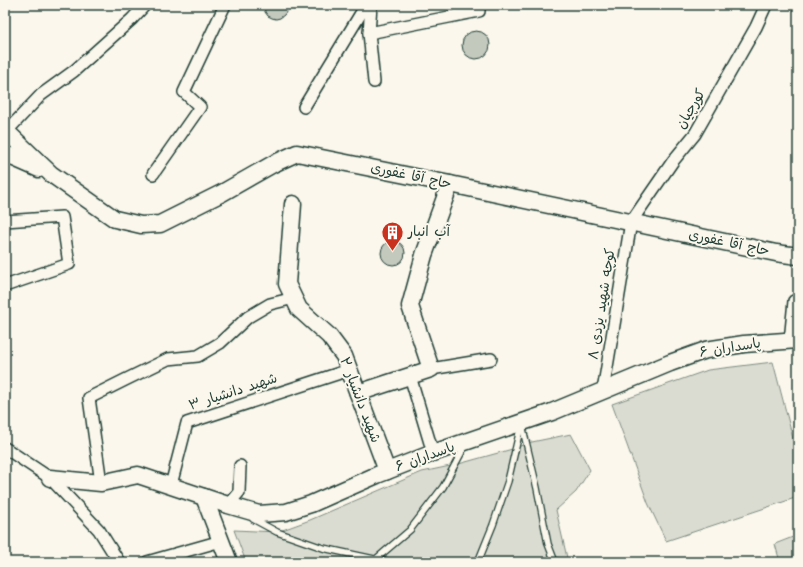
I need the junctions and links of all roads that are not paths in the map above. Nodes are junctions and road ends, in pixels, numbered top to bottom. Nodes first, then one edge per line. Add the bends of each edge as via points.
1 (145, 5) edge
2 (226, 5) edge
3 (366, 5) edge
4 (371, 5) edge
5 (479, 5) edge
6 (766, 5) edge
7 (368, 33) junction
8 (374, 82) dead end
9 (304, 107) dead end
10 (6, 131) edge
11 (5, 154) edge
12 (51, 174) junction
13 (153, 174) dead end
14 (450, 184) junction
15 (293, 204) dead end
16 (5, 221) edge
17 (631, 222) junction
18 (798, 256) edge
19 (5, 286) edge
20 (294, 298) junction
21 (794, 301) dead end
22 (794, 340) edge
23 (491, 359) dead end
24 (431, 369) junction
25 (349, 370) junction
26 (410, 376) junction
27 (603, 391) junction
28 (358, 394) junction
29 (522, 423) junction
30 (467, 442) junction
31 (5, 448) edge
32 (433, 453) junction
33 (240, 466) dead end
34 (387, 471) junction
35 (50, 478) junction
36 (100, 483) junction
37 (171, 485) junction
38 (204, 497) junction
39 (228, 505) junction
40 (221, 541) junction
41 (376, 559) junction
42 (119, 562) edge
43 (147, 562) edge
44 (229, 562) edge
45 (370, 562) edge
46 (388, 562) edge
47 (478, 562) edge
48 (555, 562) edge

1 - 10 street via 74,71 41,95
2 - 13 street via 184,92 200,108
3 - 9 street
4 - 7 street
5 - 7 street via 479,11
6 - 17 street, کورچیان via 695,134 673,160
7 - 8 street
10 - 12 street, حاج آقا غفوری
11 - 12 street, حاج آقا غفوری
12 - 14 street, حاج آقا غفوری via 115,219 141,225 160,224 297,153
14 - 17 street, حاج آقا غفوری
14 - 24 street via 424,254 410,306
15 - 20 street, شهید دانشیار ۲ via 287,284
16 - 19 street via 62,217 69,264
17 - 18 street, حاج آقا غفوری
17 - 27 street, کوچه شهید یزدی ۸
20 - 25 street, شهید دانشیار ۲ via 299,309 329,336 344,356
20 - 36 street via 270,304 248,317 220,343 198,356 168,359 89,398
21 - 22 street
22 - 27 street, پاسداران ۶ via 706,350
23 - 24 street
24 - 26 street
25 - 28 street, شهید دانشیار ۲
25 - 37 street, شهید دانشیار ۳ via 187,423
26 - 28 street
26 - 32 street
27 - 29 street, پاسداران ۶
28 - 34 street, شهید دانشیار ۲
29 - 30 street, پاسداران ۶
29 - 47 lane via 508,481
29 - 48 lane via 548,544
30 - 32 street, پاسداران ۶
30 - 41 lane via 443,487 410,530
31 - 35 street
32 - 34 street, پاسداران ۶
33 - 39 street via 239,492
34 - 39 street, پاسداران ۶ via 286,512 259,514
35 - 36 street, پاسداران ۶
35 - 42 street via 98,530
36 - 37 street, پاسداران ۶ via 138,475
37 - 38 street, پاسداران ۶
38 - 39 street, پاسداران ۶
38 - 40 street
39 - 41 lane via 277,532 323,548
40 - 43 street
40 - 44 street
41 - 45 lane
41 - 46 lane

